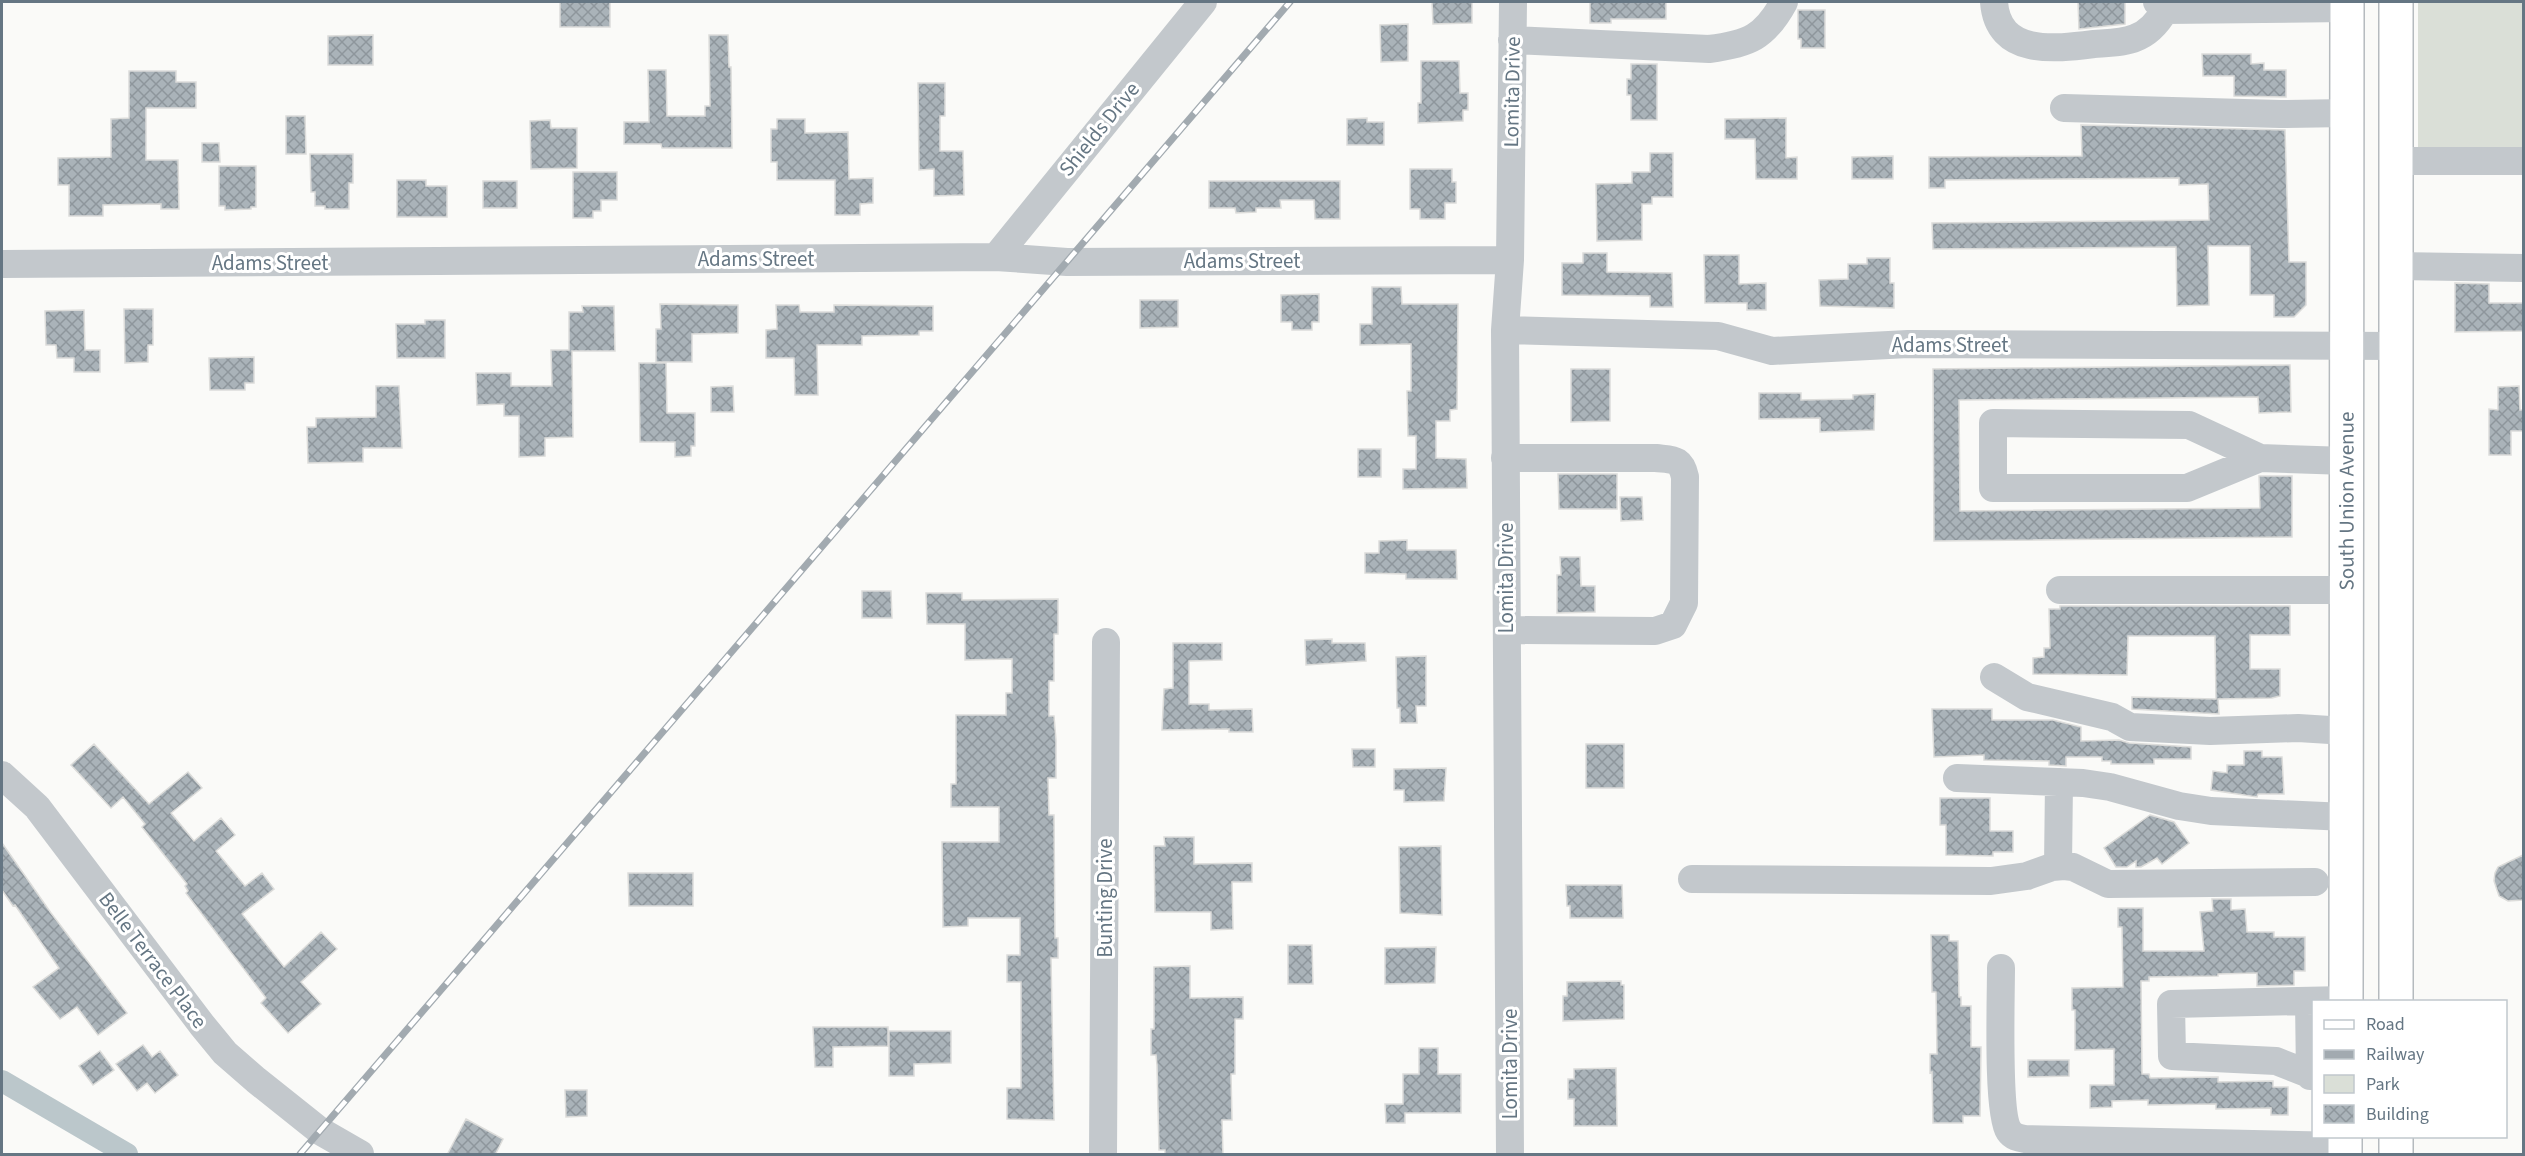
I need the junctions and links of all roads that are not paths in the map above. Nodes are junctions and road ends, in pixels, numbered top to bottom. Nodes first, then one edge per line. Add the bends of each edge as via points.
1 (1203, 2) edge
2 (1513, 2) edge
3 (1784, 2) edge
4 (1994, 2) edge
5 (2396, 2) edge
6 (2347, 5) edge
7 (2161, 6) edge
8 (1512, 40) junction
9 (2064, 108) dead end
10 (2347, 112) junction
11 (2396, 161) junction
12 (2523, 161) edge
13 (996, 257) junction
14 (1510, 260) junction
15 (2, 264) edge
16 (2396, 266) junction
17 (2523, 268) edge
18 (1505, 330) junction
19 (2347, 346) junction
20 (2397, 346) junction
21 (1506, 458) junction
22 (2260, 458) junction
23 (2347, 461) junction
24 (2060, 590) dead end
25 (2347, 590) junction
26 (1507, 630) junction
27 (1106, 642) dead end
28 (1994, 677) dead end
29 (2346, 731) junction
30 (2, 775) edge
31 (1958, 778) dead end
32 (2059, 782) junction
33 (2346, 817) junction
34 (2058, 866) junction
35 (1692, 879) dead end
36 (2315, 882) dead end
37 (2001, 969) dead end
38 (2346, 1000) edge
39 (2396, 1000) edge
40 (2309, 1001) joint
41 (2312, 1076) edge
42 (2396, 1138) edge
43 (2345, 1146) edge
44 (360, 1155) edge
45 (1103, 1155) edge
46 (1510, 1155) edge
47 (2396, 1155) edge

1 - 13 street, Shields Drive
2 - 8 street, Lomita Drive
3 - 8 street via 1773,22 1756,37 1735,46 1709,49
4 - 7 street via 1995,15 2015,40 2061,48 2134,39 2149,31
5 - 11 main road
6 - 7 street
6 - 10 main road, South Union Avenue
8 - 14 street, Lomita Drive
9 - 10 street
10 - 19 main road, South Union Avenue
11 - 12 street
11 - 16 main road
13 - 14 street, Adams Street via 1066,262
13 - 15 street, Adams Street
14 - 18 street, Lomita Drive
16 - 17 street
16 - 20 main road
18 - 19 street, Adams Street via 1718,336 1772,351 1908,344
18 - 21 street, Lomita Drive
19 - 20 street, Adams Street
19 - 23 main road, South Union Avenue
20 - 39 main road
21 - 26 street, Lomita Drive
21 - 26 street via 1676,461 1683,466 1685,489 1683,603 1673,625 1655,631
22 - 22 street via 2189,425 1993,423 1993,488 2187,488
22 - 23 street
23 - 25 main road, South Union Avenue
24 - 25 street
25 - 29 main road, South Union Avenue
26 - 46 street, Lomita Drive
27 - 45 street, Bunting Drive
28 - 29 street via 2027,697 2112,717 2130,727
29 - 33 main road, South Union Avenue
30 - 44 street, Belle Terrace Place via 37,807 225,1053 320,1131
31 - 32 street
32 - 33 street via 2110,787 2211,811
32 - 34 street
33 - 38 main road, South Union Avenue
34 - 35 street via 2027,876 1990,881
34 - 36 street via 2073,867 2108,884
37 - 43 street via 2002,1108 2008,1131 2015,1137
40 - 41 street
40 - 41 street via 2171,1004 2172,1056 2276,1061
42 - 47 main road

